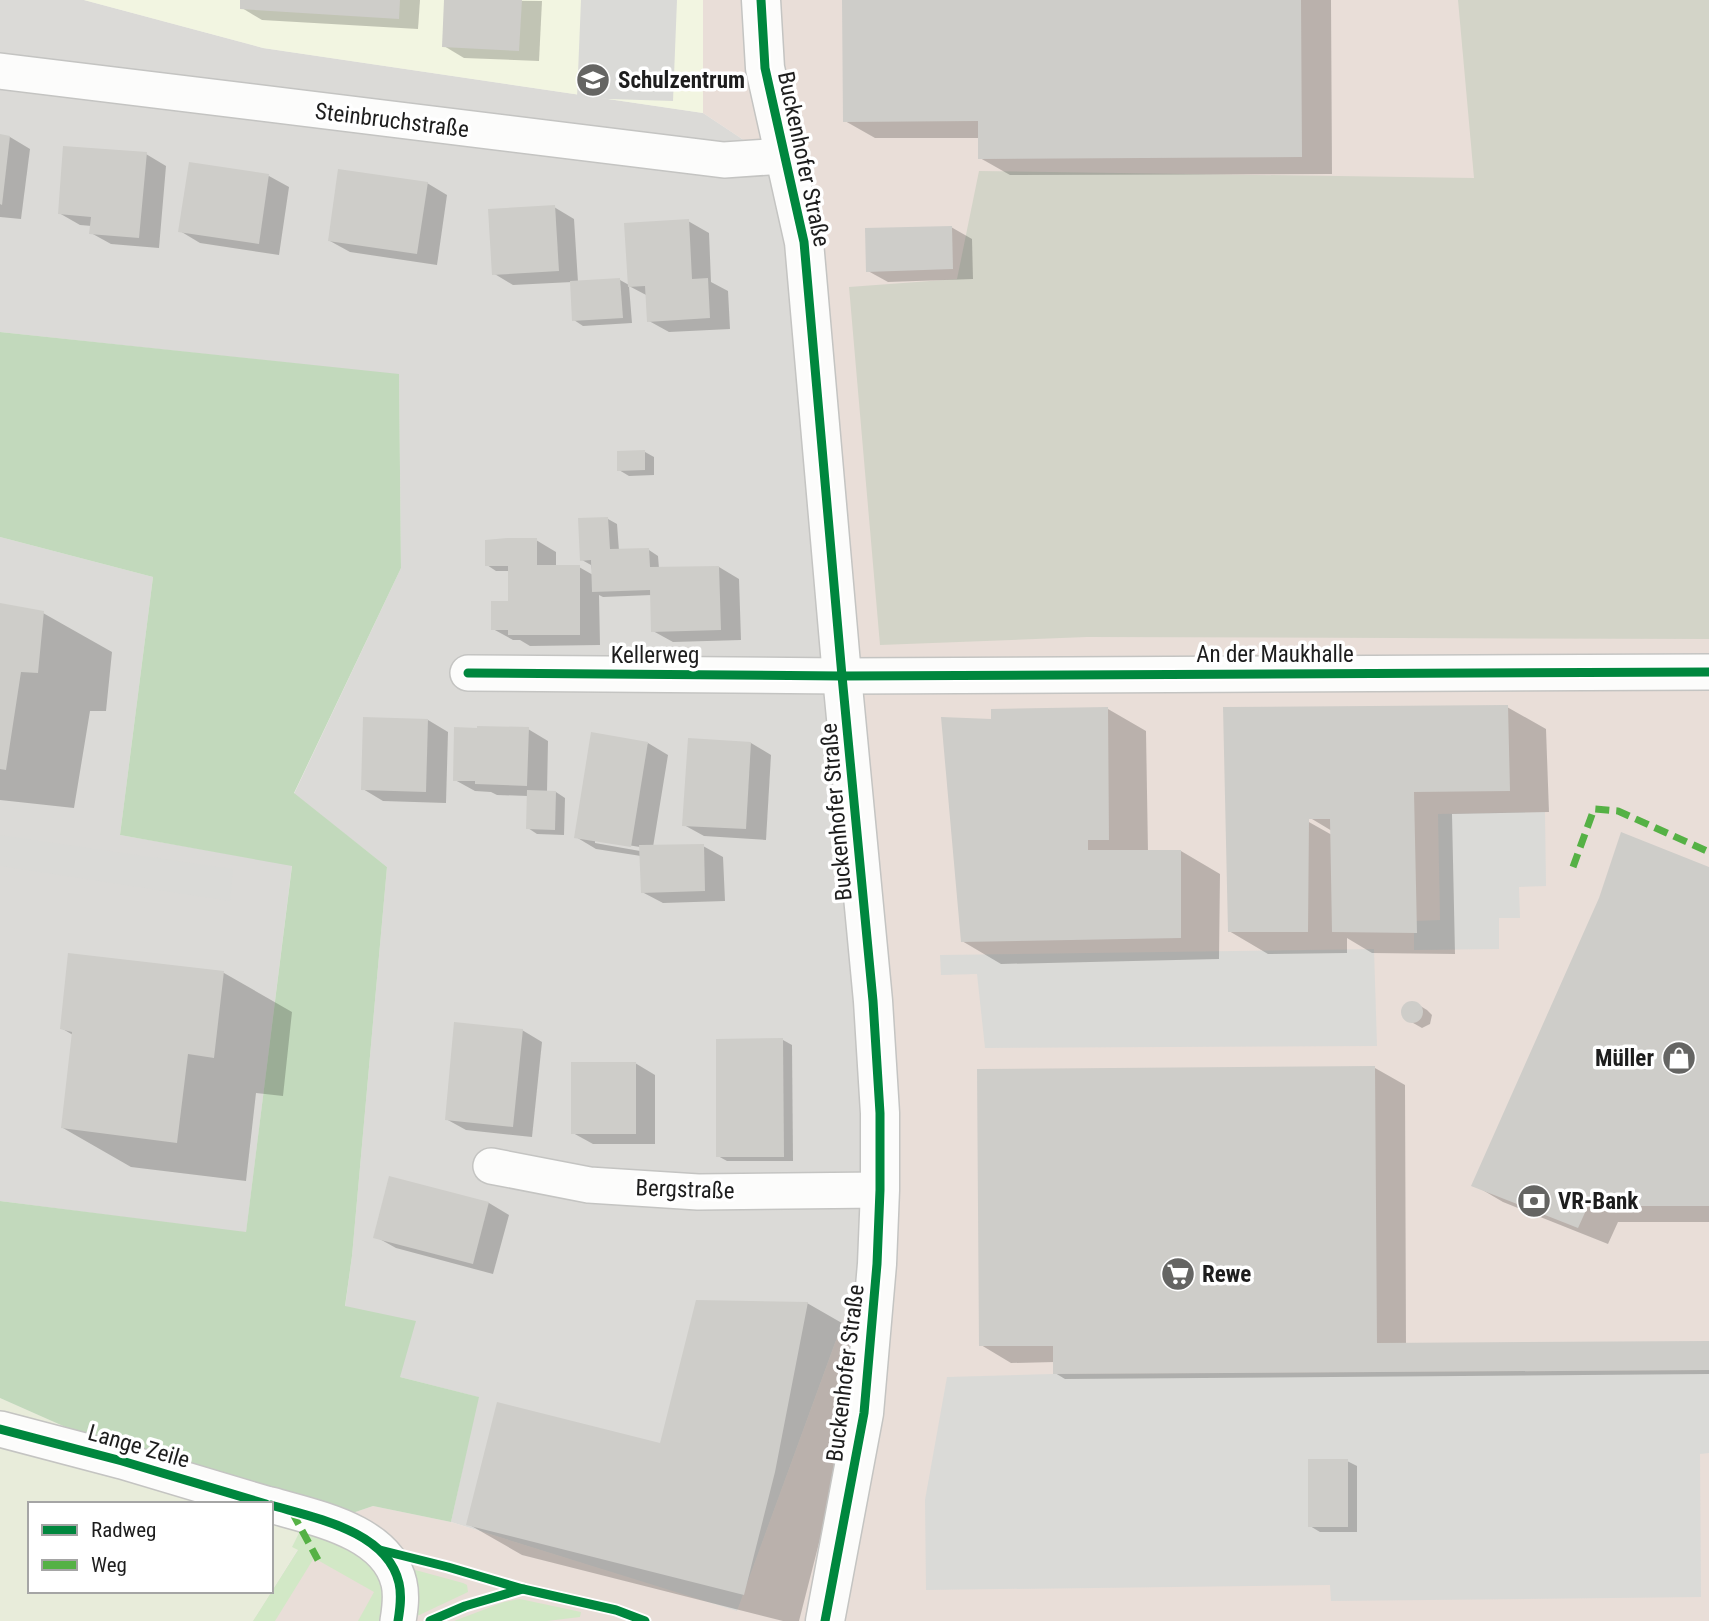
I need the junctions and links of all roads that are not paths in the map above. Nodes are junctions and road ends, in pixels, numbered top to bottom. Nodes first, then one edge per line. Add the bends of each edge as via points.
1 (761, 0) edge
2 (0, 71) edge
3 (784, 156) junction
4 (1709, 672) edge
5 (468, 673) dead end
6 (842, 676) junction
7 (491, 1166) dead end
8 (880, 1190) junction
9 (0, 1429) edge
10 (259, 1502) edge
11 (273, 1506) edge
12 (398, 1621) edge
13 (825, 1621) edge

1 - 3 street, Buckenhofer Straße via 765,68
2 - 3 street, Steinbruchstraße via 724,160
3 - 6 street, Buckenhofer Straße via 804,242
4 - 6 street, An der Maukhalle
5 - 6 street, Kellerweg
6 - 8 street, Buckenhofer Straße via 873,1001
7 - 8 street, Bergstraße via 589,1185 698,1192
8 - 13 street, Buckenhofer Straße via 864,1413
9 - 10 street, Lange Zeile
11 - 12 street via 335,1525 380,1550 399,1584

